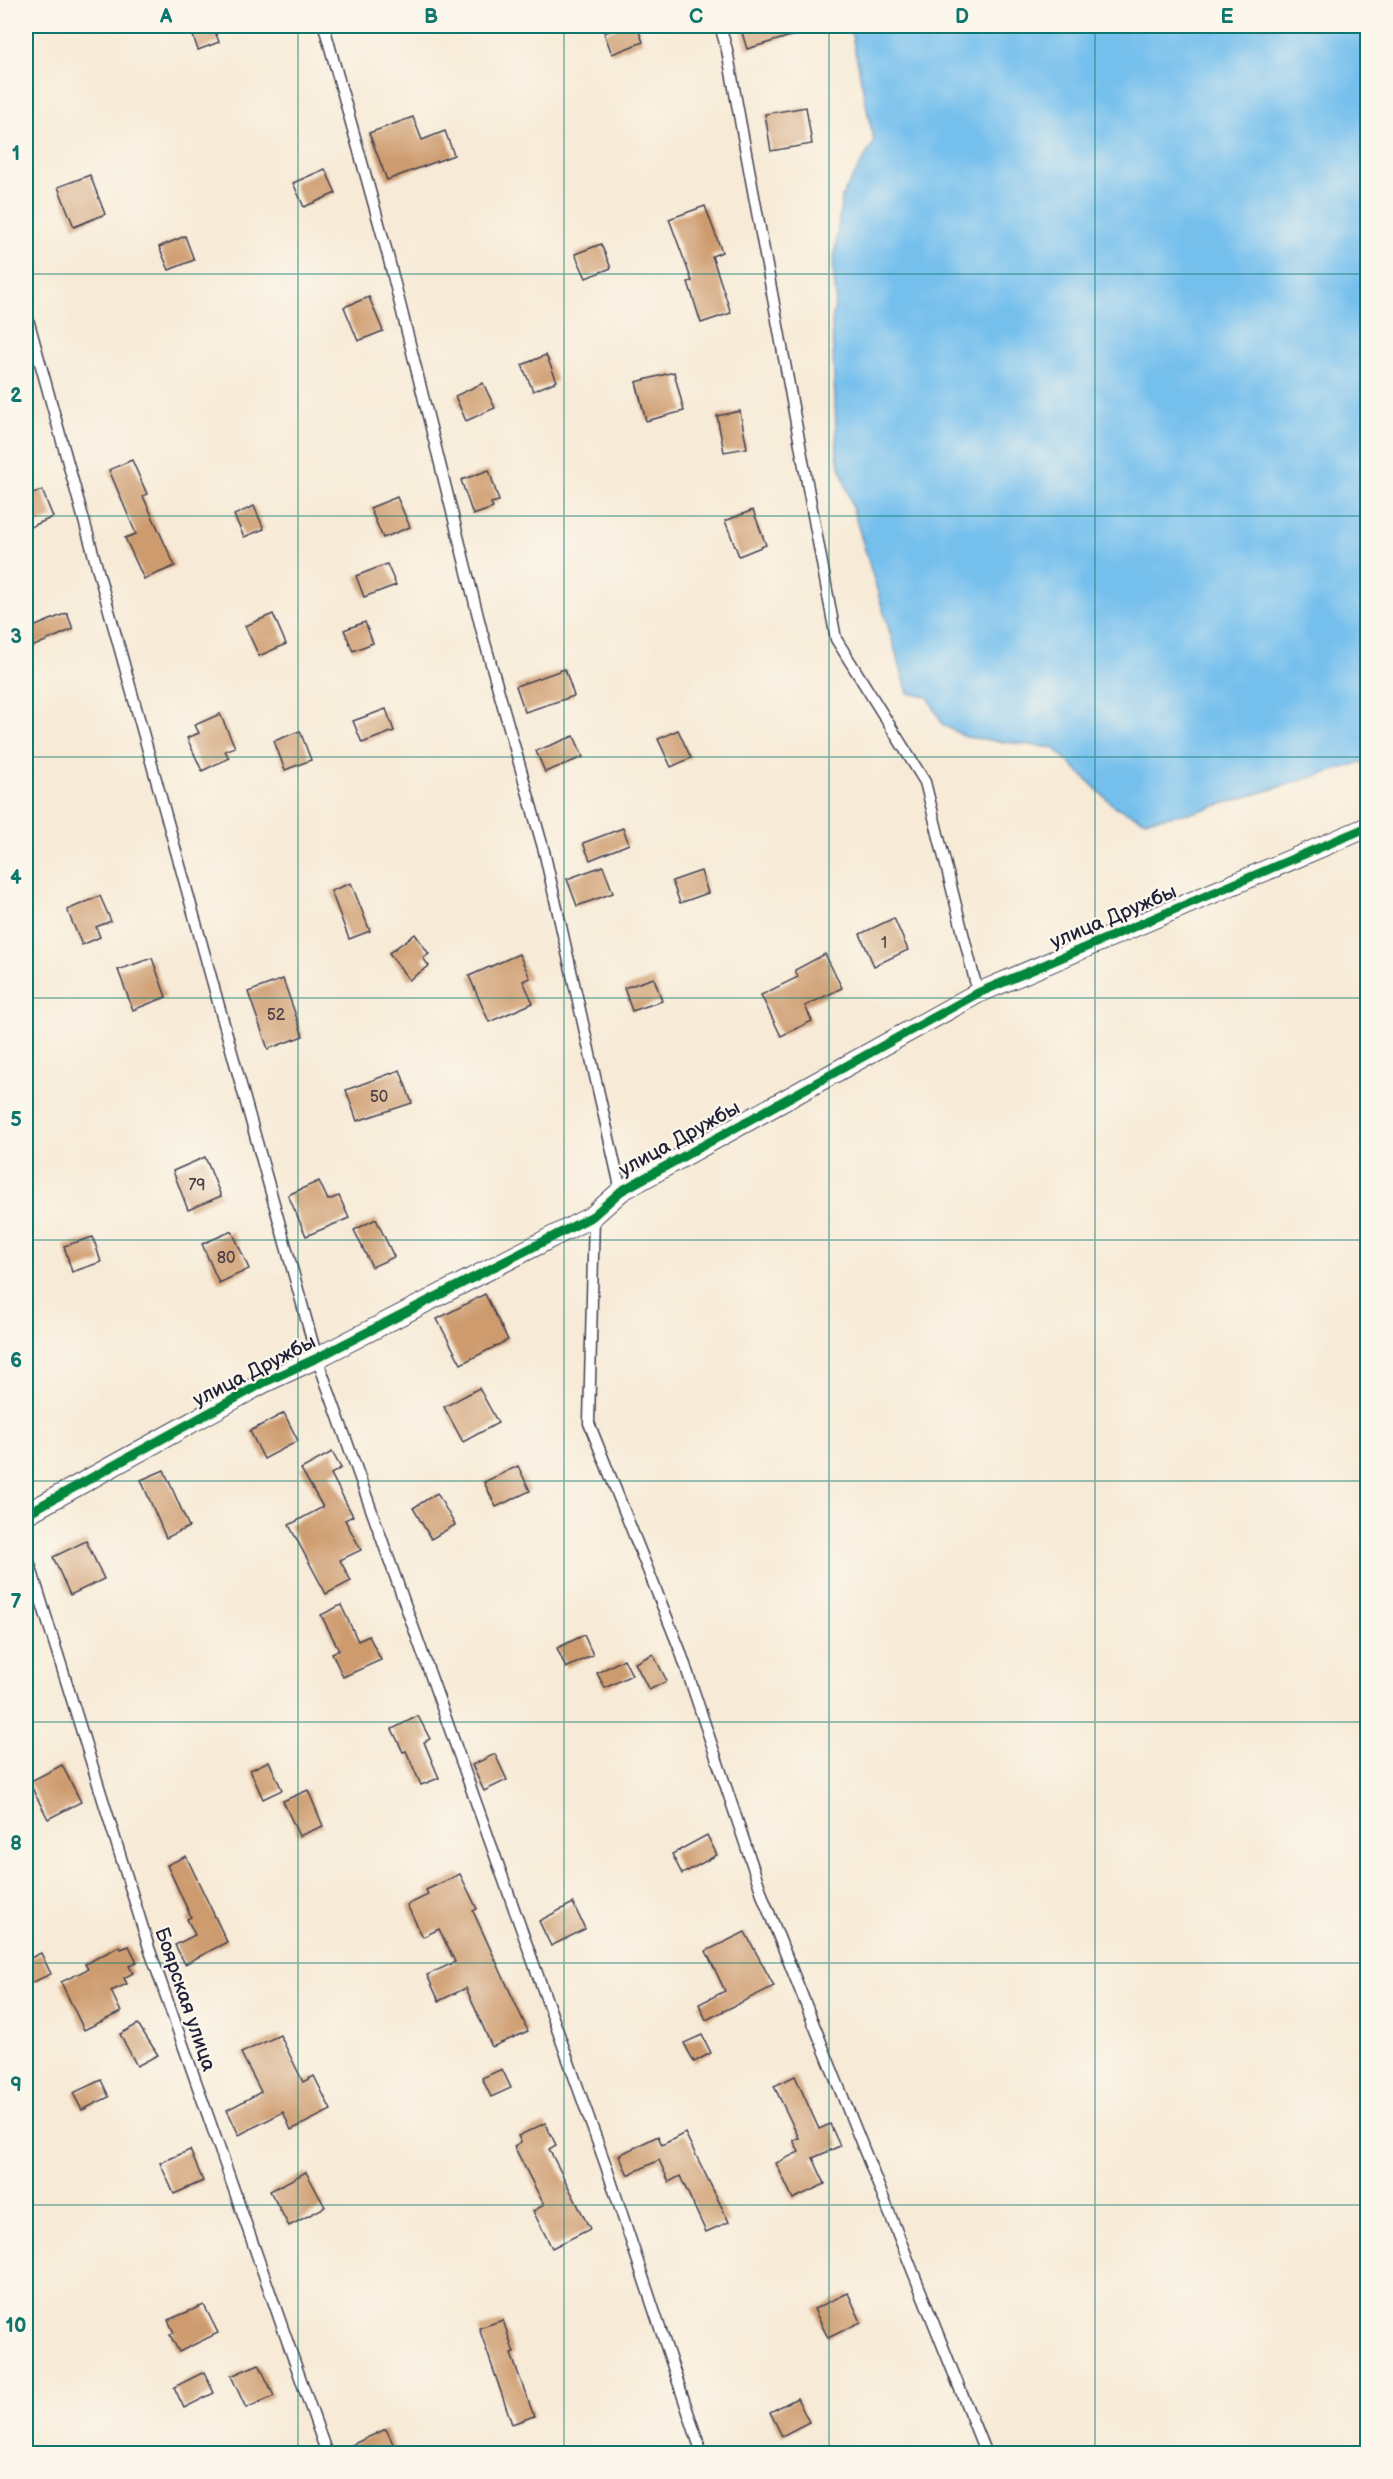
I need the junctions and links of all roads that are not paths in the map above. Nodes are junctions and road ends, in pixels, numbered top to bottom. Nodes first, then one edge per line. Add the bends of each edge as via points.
1 (324, 26) edge
2 (720, 26) edge
3 (26, 312) edge
4 (1368, 827) edge
5 (978, 993) junction
6 (621, 1191) junction
7 (593, 1216) junction
8 (317, 1358) junction
9 (26, 1514) edge
10 (26, 1552) edge
11 (327, 2454) edge
12 (702, 2454) edge
13 (986, 2454) edge

1 - 6 lane via 387,252 482,632 544,851
2 - 5 lane via 836,639 925,782
3 - 8 lane
4 - 5 street, улица Дружбы
5 - 6 street, улица Дружбы
6 - 7 lane
7 - 8 street, улица Дружбы
7 - 13 lane via 589,1423 680,1650 764,1900
8 - 9 street, улица Дружбы via 263,1383
8 - 12 lane via 601,2152
10 - 11 lane, Боярская улица via 150,1952

